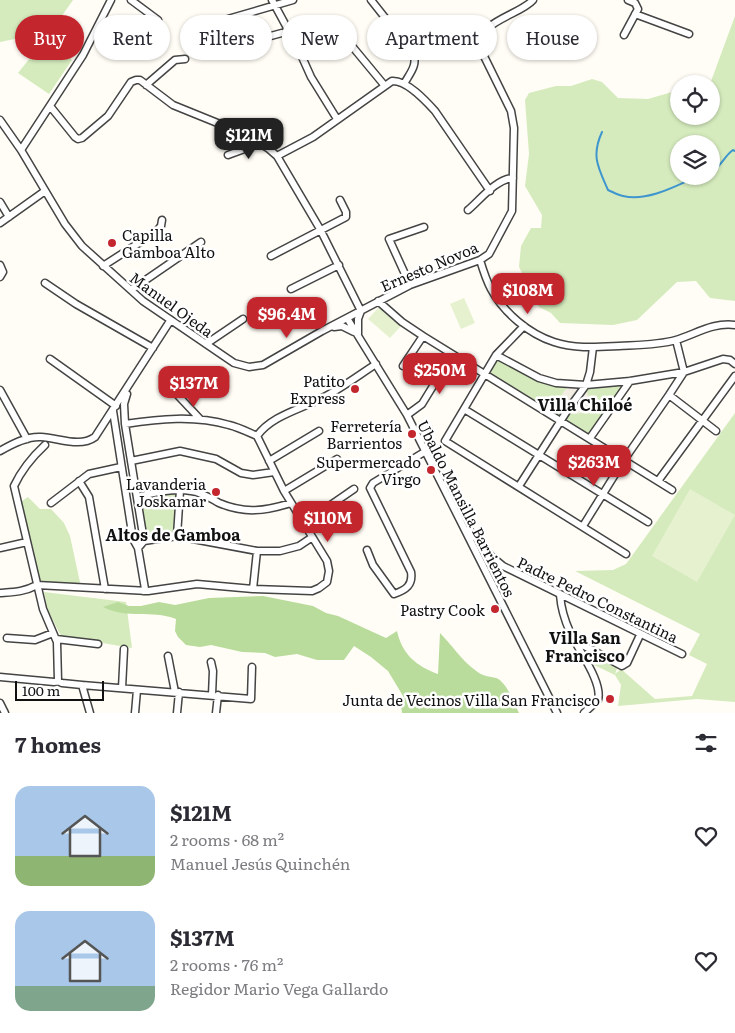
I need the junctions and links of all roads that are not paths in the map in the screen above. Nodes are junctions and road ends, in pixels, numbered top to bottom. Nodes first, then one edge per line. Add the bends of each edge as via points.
1 (111, 0) edge
2 (131, 0) edge
3 (292, 0) edge
4 (372, 0) edge
5 (533, 0) edge
6 (628, 0) edge
7 (274, 3) edge
8 (635, 14) junction
9 (151, 15) edge
10 (240, 15) edge
11 (282, 18) edge
12 (689, 34) dead end
13 (624, 35) dead end
14 (357, 52) edge
15 (180, 60) edge
16 (303, 60) edge
17 (404, 84) junction
18 (146, 85) junction
19 (385, 86) junction
20 (50, 106) junction
21 (337, 119) junction
22 (0, 120) edge
23 (261, 143) junction
24 (21, 150) junction
25 (228, 155) dead end
26 (277, 156) junction
27 (514, 178) junction
28 (490, 191) junction
29 (44, 192) junction
30 (340, 200) dead end
31 (0, 202) edge
32 (468, 210) dead end
33 (9, 217) junction
34 (162, 220) dead end
35 (0, 223) edge
36 (424, 227) dead end
37 (320, 230) junction
38 (202, 242) dead end
39 (271, 256) dead end
40 (480, 260) junction
41 (0, 265) edge
42 (339, 265) junction
43 (103, 266) junction
44 (0, 278) edge
45 (45, 283) dead end
46 (410, 285) junction
47 (291, 289) dead end
48 (131, 290) junction
49 (378, 301) junction
50 (361, 311) junction
51 (347, 318) junction
52 (243, 319) dead end
53 (170, 321) junction
54 (735, 325) edge
55 (524, 326) junction
56 (330, 327) junction
57 (358, 335) junction
58 (423, 336) junction
59 (676, 340) junction
60 (206, 344) junction
61 (593, 347) junction
62 (153, 348) junction
63 (452, 354) junction
64 (496, 355) junction
65 (50, 359) dead end
66 (376, 364) junction
67 (735, 364) edge
68 (404, 366) dead end
69 (684, 372) junction
70 (485, 374) junction
71 (735, 376) edge
72 (132, 381) junction
73 (630, 381) junction
74 (586, 385) junction
75 (169, 386) dead end
76 (0, 390) edge
77 (669, 395) junction
78 (115, 409) junction
79 (464, 410) junction
80 (407, 415) junction
81 (200, 419) junction
82 (561, 420) junction
83 (702, 420) junction
84 (125, 424) junction
85 (319, 431) dead end
86 (716, 431) dead end
87 (257, 436) junction
88 (590, 438) junction
89 (27, 439) junction
90 (45, 446) dead end
91 (0, 451) edge
92 (426, 451) junction
93 (539, 454) junction
94 (337, 459) dead end
95 (624, 460) junction
96 (131, 461) junction
97 (269, 461) junction
98 (121, 467) junction
99 (274, 472) junction
100 (79, 481) junction
101 (658, 481) junction
102 (519, 486) junction
103 (354, 489) dead end
104 (180, 490) junction
105 (672, 490) dead end
106 (284, 491) junction
107 (602, 494) junction
108 (137, 497) junction
109 (291, 503) junction
110 (51, 504) dead end
111 (462, 522) junction
112 (648, 522) dead end
113 (303, 524) junction
114 (583, 526) junction
115 (177, 536) junction
116 (311, 538) junction
117 (144, 541) junction
118 (27, 542) junction
119 (0, 548) edge
120 (138, 548) junction
121 (367, 550) dead end
122 (258, 551) junction
123 (626, 554) dead end
124 (37, 585) junction
125 (105, 588) junction
126 (253, 589) junction
127 (143, 591) junction
128 (0, 593) edge
129 (560, 595) junction
130 (640, 634) junction
131 (55, 636) junction
132 (7, 638) dead end
133 (575, 641) junction
134 (98, 644) dead end
135 (124, 649) dead end
136 (682, 654) dead end
137 (168, 656) dead end
138 (211, 662) dead end
139 (252, 667) dead end
140 (0, 678) edge
141 (58, 681) junction
142 (82, 685) junction
143 (122, 688) junction
144 (137, 690) junction
145 (177, 692) junction
146 (215, 695) junction
147 (0, 703) edge
148 (4, 713) edge
149 (90, 713) edge
150 (134, 713) edge
151 (177, 713) edge
152 (216, 713) edge
153 (557, 713) edge
154 (584, 713) edge

1 - 20 street via 83,55
2 - 9 street
3 - 7 street
4 - 17 street via 415,58 416,65
5 - 27 street, Ernesto Novoa via 495,23 479,42 511,111
6 - 8 street via 638,6
7 - 10 street
7 - 11 street
8 - 12 street
8 - 13 street
14 - 19 street
15 - 18 street via 175,60
16 - 21 street
17 - 19 street via 395,80
17 - 28 street via 435,111
18 - 20 street via 140,80 131,82 108,116 78,139
18 - 23 street via 173,104
19 - 21 street
20 - 24 street
21 - 26 street via 313,137
22 - 24 street, Manuel Ojeda
23 - 25 street
23 - 26 street
24 - 29 street, Manuel Ojeda
26 - 37 street
27 - 28 street via 505,180
27 - 40 street, Ernesto Novoa via 512,211 492,251
28 - 32 street
29 - 33 street
29 - 43 street, Manuel Ojeda via 72,234
30 - 37 street via 346,216
31 - 33 street
33 - 35 street
34 - 43 street via 156,232
36 - 46 street via 389,238
37 - 39 street
37 - 42 street
38 - 48 street
40 - 46 street, Ernesto Novoa
40 - 55 street via 499,302
41 - 44 street via 3,272
42 - 47 street
42 - 50 street
43 - 48 street, Manuel Ojeda
45 - 62 street
46 - 49 street, Ernesto Novoa
48 - 53 street, Manuel Ojeda
49 - 50 street, Ernesto Novoa
49 - 58 street
50 - 51 street, Ernesto Novoa
50 - 57 street
51 - 56 street, Ernesto Novoa
51 - 57 street, Ubaldo Mansilla Barrientos
52 - 60 street
53 - 60 street, Manuel Ojeda
53 - 62 street
54 - 59 street via 714,326
55 - 61 street via 555,342
55 - 64 street
56 - 57 street via 342,326
56 - 60 street, Manuel Ojeda via 258,366 234,363
57 - 66 street, Ubaldo Mansilla Barrientos
58 - 63 street
58 - 68 street
59 - 61 street
59 - 69 street
61 - 74 street
62 - 72 street
63 - 70 street
63 - 80 street via 422,404
64 - 70 street
64 - 74 street via 540,378 556,383
65 - 78 street
66 - 80 street, Ubaldo Mansilla Barrientos
66 - 87 street via 326,396 264,428
67 - 69 street via 723,359
69 - 73 street
69 - 77 street
70 - 79 street
70 - 82 street
71 - 83 street
72 - 78 street
72 - 84 street via 124,404
73 - 74 street
73 - 88 street
74 - 82 street
75 - 81 street
76 - 89 street
77 - 83 street
77 - 95 street
78 - 89 street via 91,440 81,443 41,437
78 - 98 street
79 - 93 street
79 - 102 street via 445,441
80 - 92 street, Ubaldo Mansilla Barrientos
81 - 84 street via 156,419
81 - 87 street via 230,425
82 - 88 street
82 - 93 street
83 - 86 street
83 - 101 street
84 - 96 street
85 - 97 street
87 - 97 street
88 - 95 street
89 - 91 street
90 - 118 street via 20,472 14,486
92 - 111 street, Ubaldo Mansilla Barrientos
92 - 121 street via 373,482 370,488 411,572 411,584 394,594 373,565
93 - 102 street
93 - 107 street
94 - 106 street
95 - 101 street
95 - 107 street
96 - 99 street via 180,451 216,459 241,473
96 - 108 street
97 - 99 street
98 - 100 street via 89,474
98 - 120 street
99 - 106 street
100 - 110 street
100 - 125 street via 88,497
101 - 105 street
102 - 114 street
103 - 113 street
104 - 108 street
104 - 109 street via 199,493 225,505 247,510 265,510
104 - 115 street
106 - 109 street
107 - 112 street
107 - 114 street
108 - 117 street
109 - 113 street
111 - 129 street, Padre Pedro Constantina via 497,562
111 - 153 street, Ubaldo Mansilla Barrientos
113 - 116 street
114 - 123 street
115 - 117 street
115 - 122 street
116 - 122 street via 280,551
116 - 126 street via 327,561 327,582 312,591
117 - 120 street
118 - 119 street
118 - 124 street
120 - 127 street
122 - 126 street
124 - 125 street
124 - 128 street via 16,593
124 - 131 street
125 - 127 street
126 - 127 street via 197,584
129 - 130 street, Padre Pedro Constantina
129 - 133 street via 563,614
130 - 133 street via 627,663 622,666
130 - 136 street, Padre Pedro Constantina
131 - 132 street via 35,640
131 - 134 street
131 - 141 street
133 - 154 street via 599,689 598,700
135 - 143 street
137 - 145 street
138 - 146 street
139 - 146 street via 251,699
140 - 141 street
141 - 142 street
142 - 143 street
142 - 149 street
143 - 144 street
144 - 145 street
144 - 150 street
145 - 146 street
145 - 151 street
146 - 152 street
147 - 148 street

